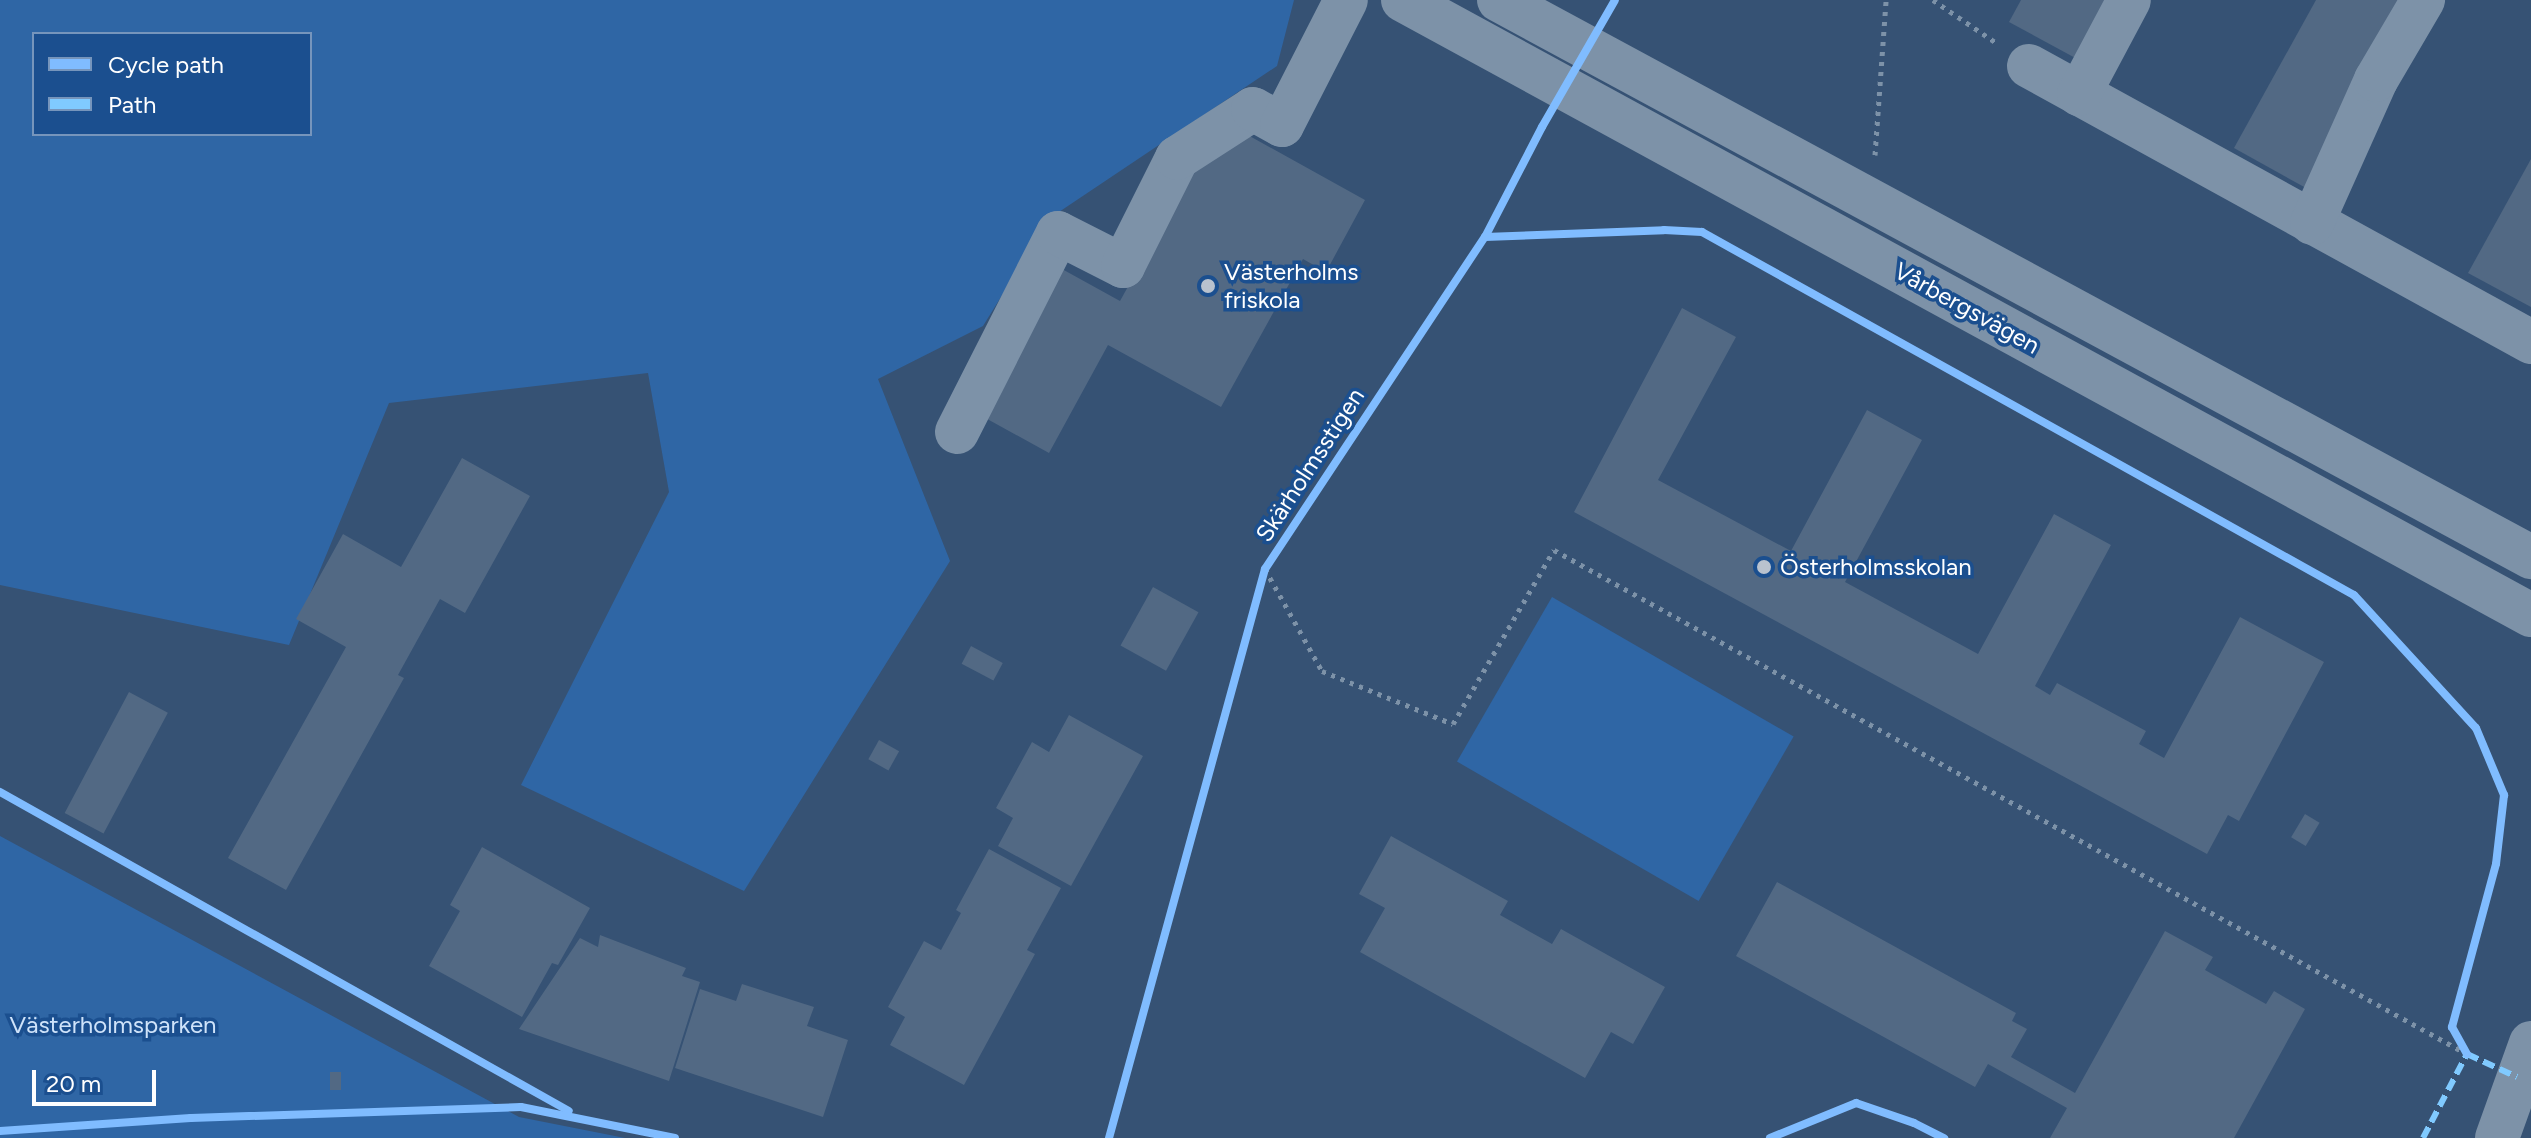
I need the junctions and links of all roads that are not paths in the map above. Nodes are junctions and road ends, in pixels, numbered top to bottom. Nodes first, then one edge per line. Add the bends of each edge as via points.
1 (1346, 0) edge
2 (1403, 0) edge
3 (1499, 0) edge
4 (2129, 0) edge
5 (2423, 0) edge
6 (2029, 66) road end
7 (2079, 94) junction
8 (2312, 223) junction
9 (2531, 342) edge
10 (957, 432) dead end
11 (2531, 557) edge
12 (2531, 615) edge
13 (2531, 1043) edge
14 (2497, 1138) edge

1 - 10 street via 1282,125 1253,109 1177,158 1123,266 1058,233
2 - 12 street, Vårbergsvägen
3 - 11 street, Vårbergsvägen
4 - 7 street
5 - 8 street via 2376,80
6 - 7 street
7 - 8 street
8 - 9 street
13 - 14 street

